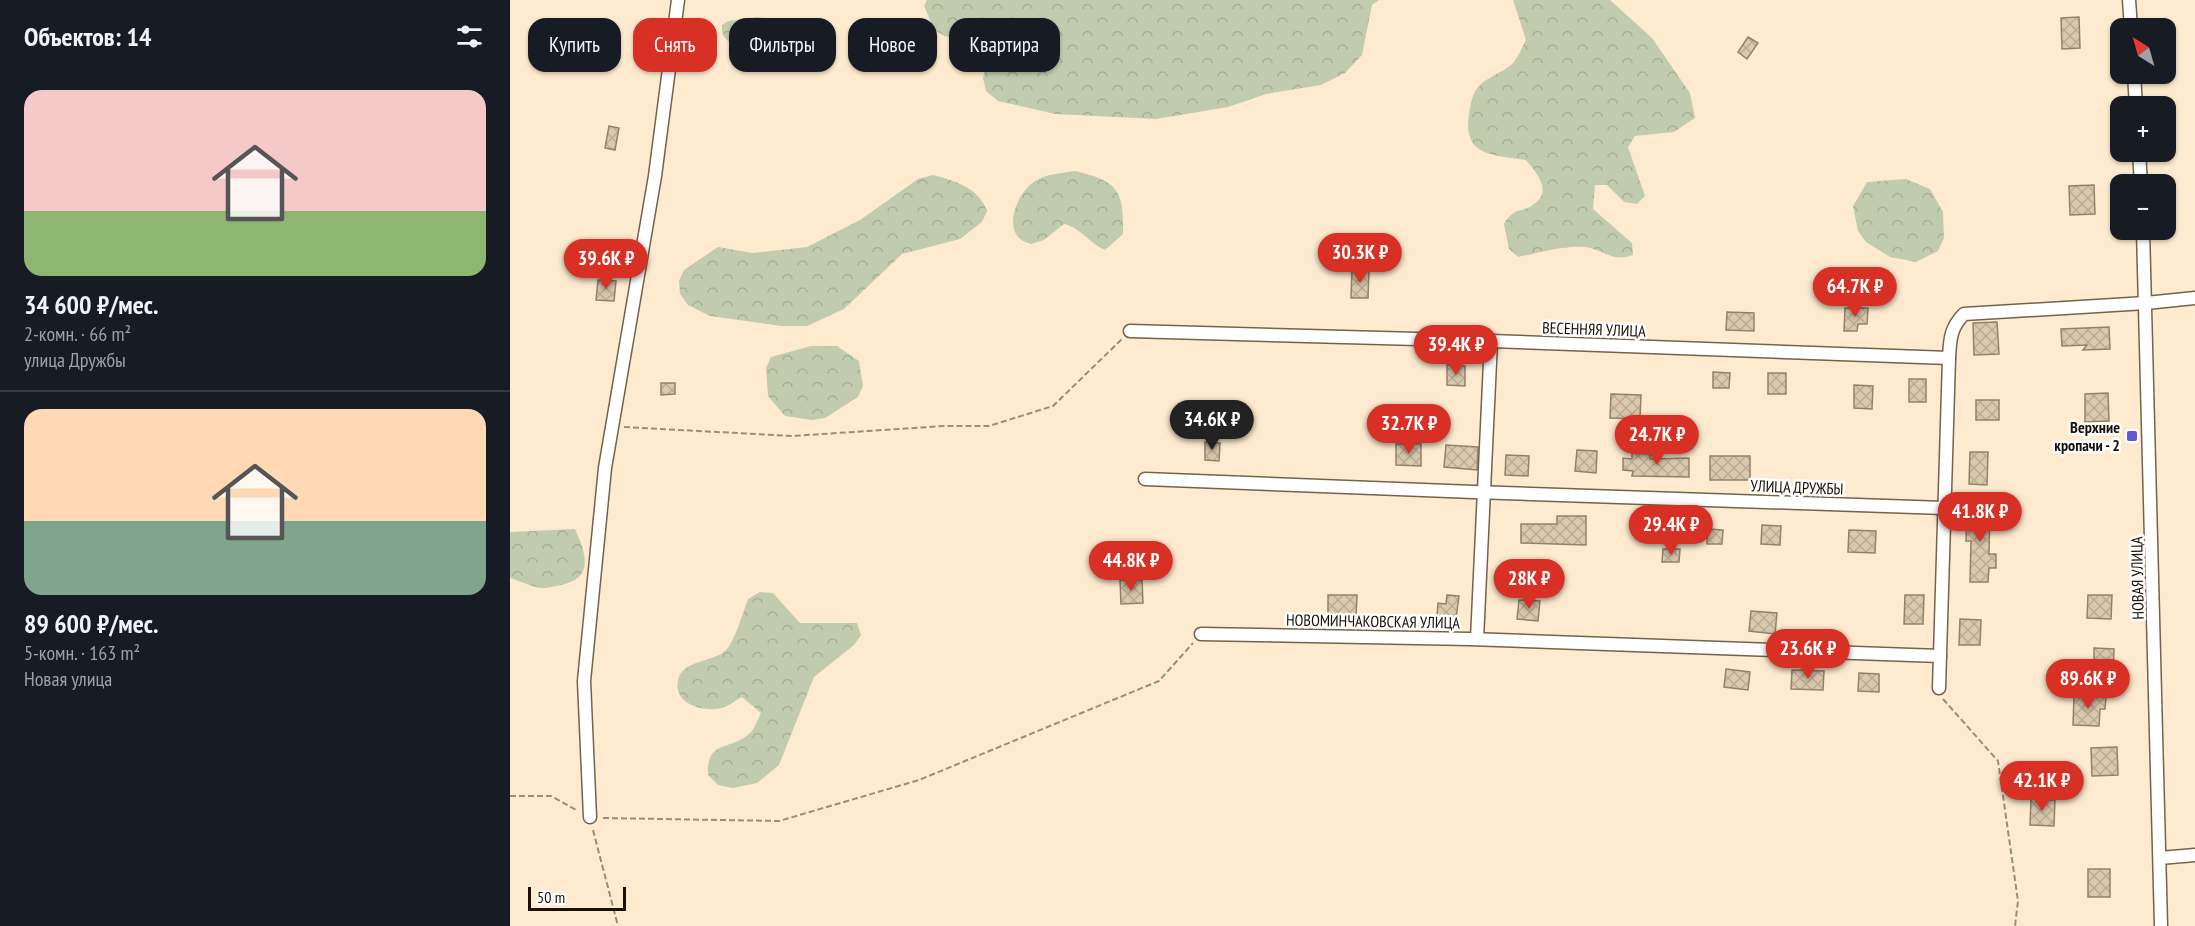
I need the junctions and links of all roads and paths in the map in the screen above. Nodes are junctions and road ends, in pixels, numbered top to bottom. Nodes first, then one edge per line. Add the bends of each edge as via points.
1 (678, 0) edge
2 (2129, 0) edge
3 (2130, 18) edge
4 (2143, 240) edge
5 (2195, 298) edge
6 (2146, 303) junction
7 (1130, 331) joint
8 (1491, 341) junction
9 (1949, 358) junction
10 (612, 427) junction
11 (1146, 479) dead end
12 (1484, 493) junction
13 (1944, 508) junction
14 (1201, 634) joint
15 (1478, 639) junction
16 (1940, 656) junction
17 (1939, 688) joint
18 (510, 796) edge
19 (590, 818) junction
20 (2195, 855) edge
21 (2160, 858) junction
22 (618, 926) edge
23 (2015, 926) edge
24 (2161, 926) edge

1 - 10 street via 655,176
2 - 3 street
4 - 6 street, НОВАЯ УЛИЦА
5 - 6 street
6 - 9 street via 1964,315 1955,323 1950,336
6 - 21 street, НОВАЯ УЛИЦА
7 - 8 street, ВЕСЕННЯЯ УЛИЦА
7 - 10 path via 1053,406 989,426 792,436
8 - 9 street, ВЕСЕННЯЯ УЛИЦА
8 - 12 street
9 - 13 street
10 - 19 street via 584,681
11 - 12 street, УЛИЦА ДРУЖБЫ
12 - 13 street, УЛИЦА ДРУЖБЫ
12 - 15 street
13 - 16 street
14 - 15 street, НОВОМИНЧАКОВСКАЯ УЛИЦА
14 - 19 path via 1159,681 919,780 778,821
15 - 16 street, НОВОМИНЧАКОВСКАЯ УЛИЦА
16 - 17 street
17 - 23 path via 1944,702 1998,761 2018,901
18 - 19 path via 551,796
19 - 22 path
20 - 21 street
21 - 24 street, НОВАЯ УЛИЦА

